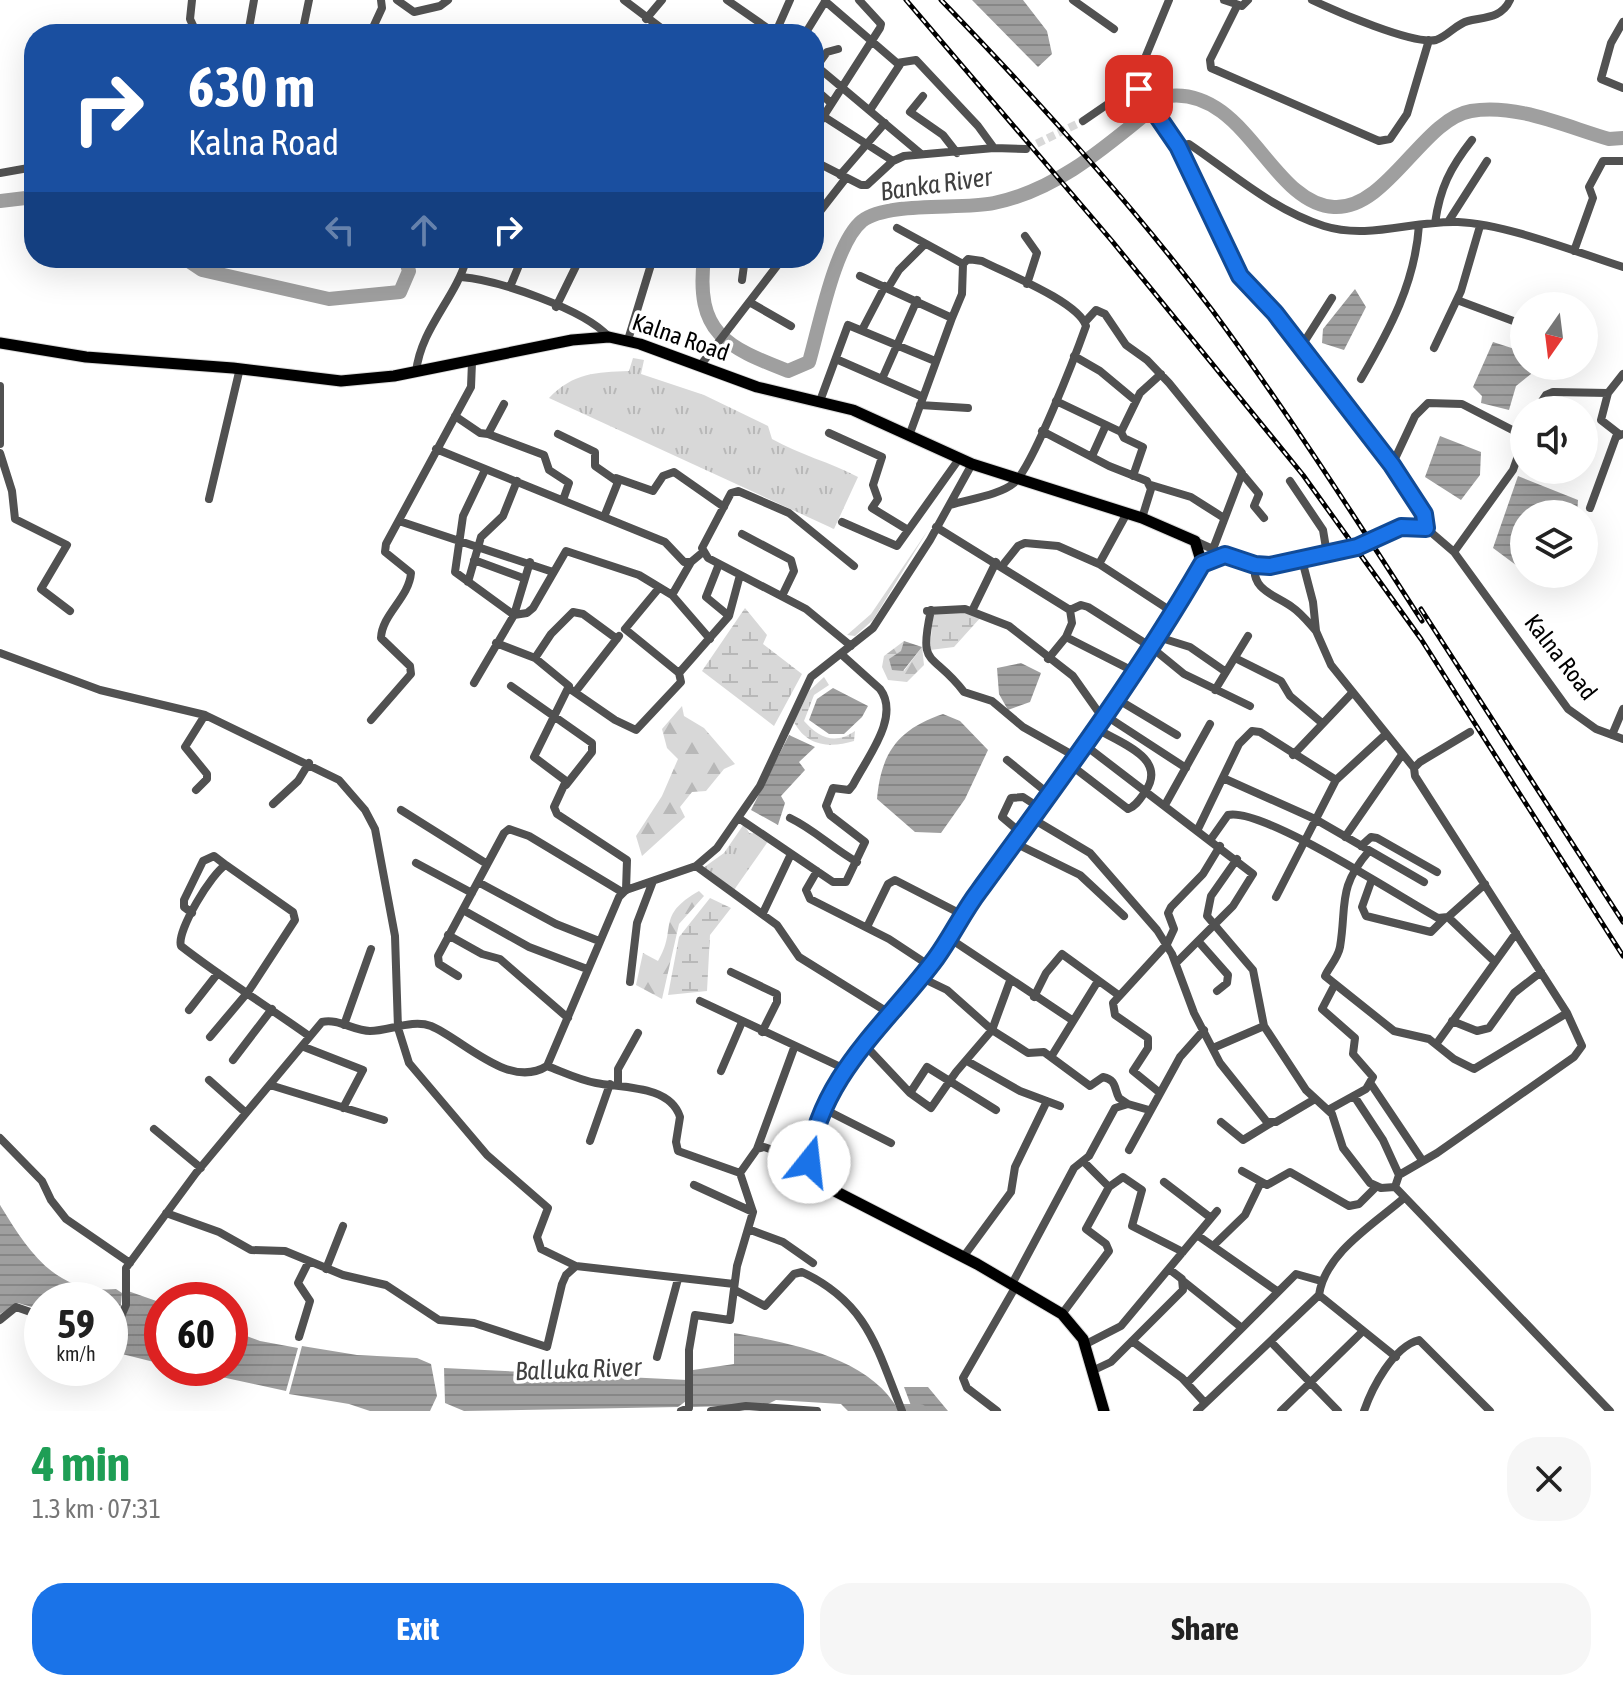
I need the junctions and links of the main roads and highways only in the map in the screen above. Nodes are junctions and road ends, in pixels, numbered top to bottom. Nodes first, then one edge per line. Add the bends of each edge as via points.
1 (0, 343) edge
2 (1104, 1411) edge

1 - 2 main road, Kalna Road via 86,357 341,381 416,372 572,340 628,340 757,387 863,414 972,464 1142,518 1195,541 1202,564 1174,613 930,966 845,1069 809,1162 829,1188 964,1256 1062,1314 1086,1344

